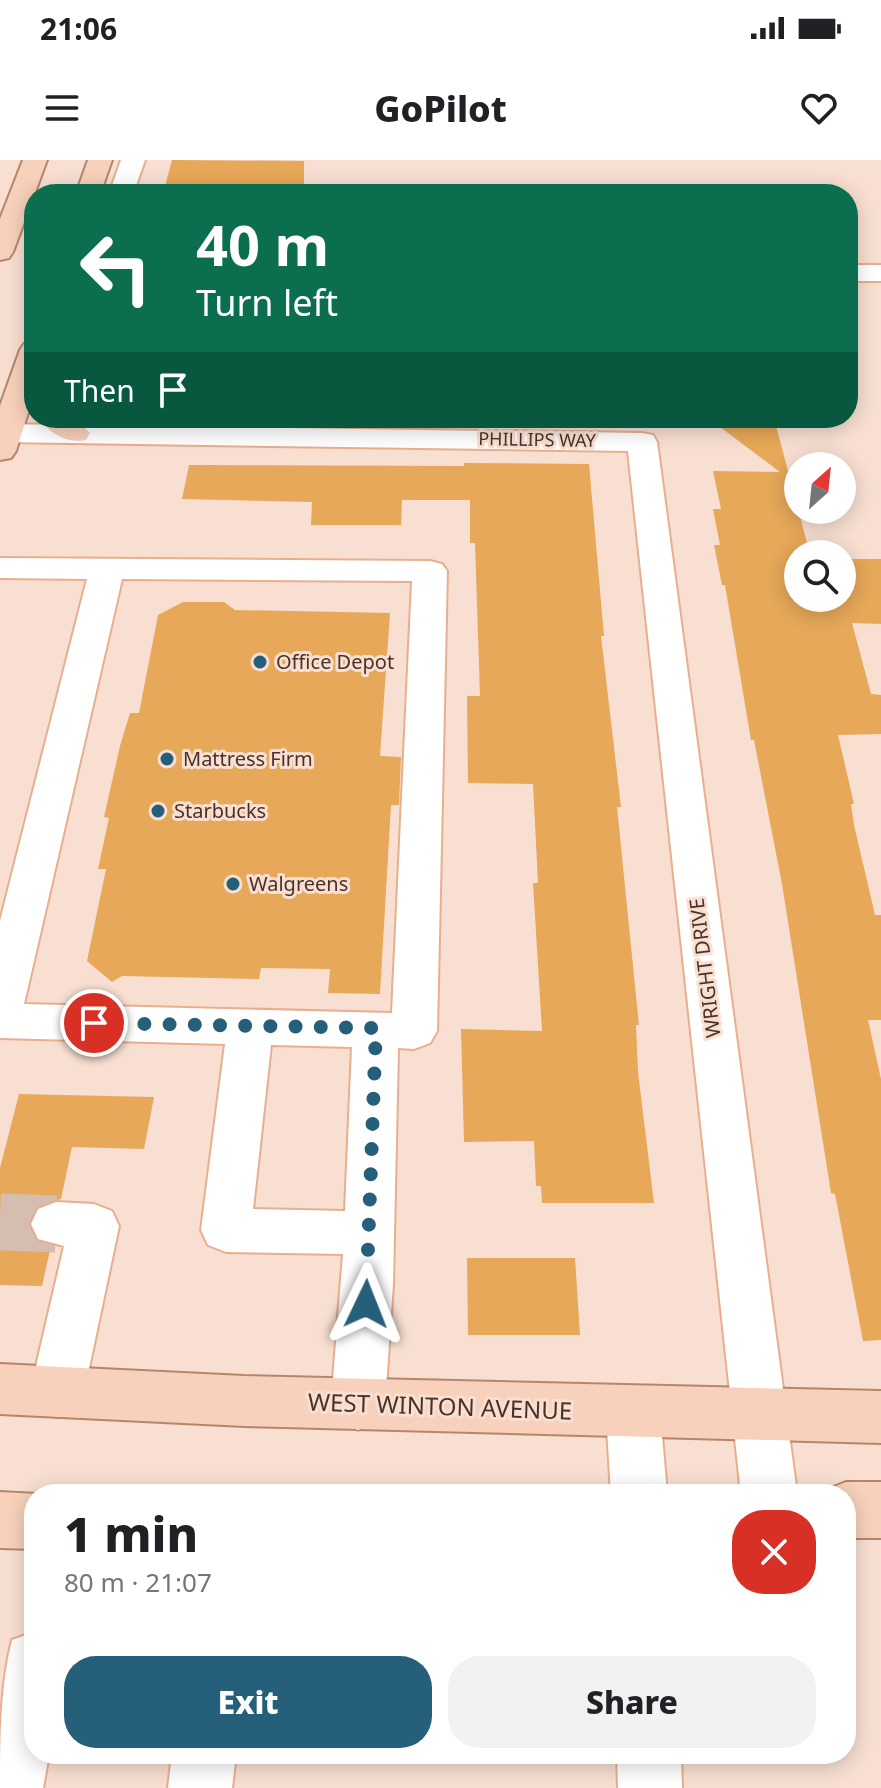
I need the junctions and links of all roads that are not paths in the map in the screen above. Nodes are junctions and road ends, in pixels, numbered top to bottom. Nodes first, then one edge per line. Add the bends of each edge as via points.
1 (35, 160) edge
2 (100, 160) edge
3 (133, 160) edge
4 (26, 184) edge
5 (92, 184) edge
6 (125, 184) edge
7 (24, 189) edge
8 (0, 252) edge
9 (858, 273) edge
10 (881, 273) edge
11 (24, 388) edge
12 (54, 428) edge
13 (136, 428) edge
14 (2, 439) edge
15 (642, 442) joint
16 (0, 568) edge
17 (107, 569) junction
18 (0, 1009) edge
19 (0, 1021) edge
20 (250, 1026) junction
21 (376, 1028) junction
22 (56, 1224) tunnel mouth
23 (368, 1233) junction
24 (0, 1389) edge
25 (57, 1392) junction
26 (358, 1404) junction
27 (633, 1412) junction
28 (760, 1416) junction
29 (881, 1417) edge
30 (638, 1484) edge
31 (768, 1484) edge
32 (856, 1510) edge
33 (881, 1510) edge
34 (0, 1520) edge
35 (24, 1521) edge
36 (24, 1717) edge
37 (203, 1764) edge
38 (649, 1764) edge
39 (11, 1788) edge
40 (200, 1788) edge
41 (650, 1788) edge

1 - 4 main road
2 - 5 main road
3 - 6 street
7 - 8 main road
9 - 10 street
11 - 14 main road
12 - 14 street, PHILLIPS WAY
13 - 15 street, PHILLIPS WAY
15 - 28 street, WRIGHT DRIVE
16 - 17 street
17 - 18 street
17 - 21 street via 430,571 414,1031
19 - 20 street
20 - 21 street
20 - 23 street via 226,1230
21 - 23 street
22 - 25 street via 94,1226
23 - 26 street
24 - 25 main road, WEST WINTON AVENUE
25 - 26 main road, WEST WINTON AVENUE
26 - 27 main road, WEST WINTON AVENUE
27 - 28 main road, WEST WINTON AVENUE
27 - 30 street
28 - 29 main road, WEST WINTON AVENUE
28 - 31 street, WRIGHT DRIVE
32 - 33 main road
34 - 35 main road
36 - 39 street
37 - 40 street
38 - 41 street

